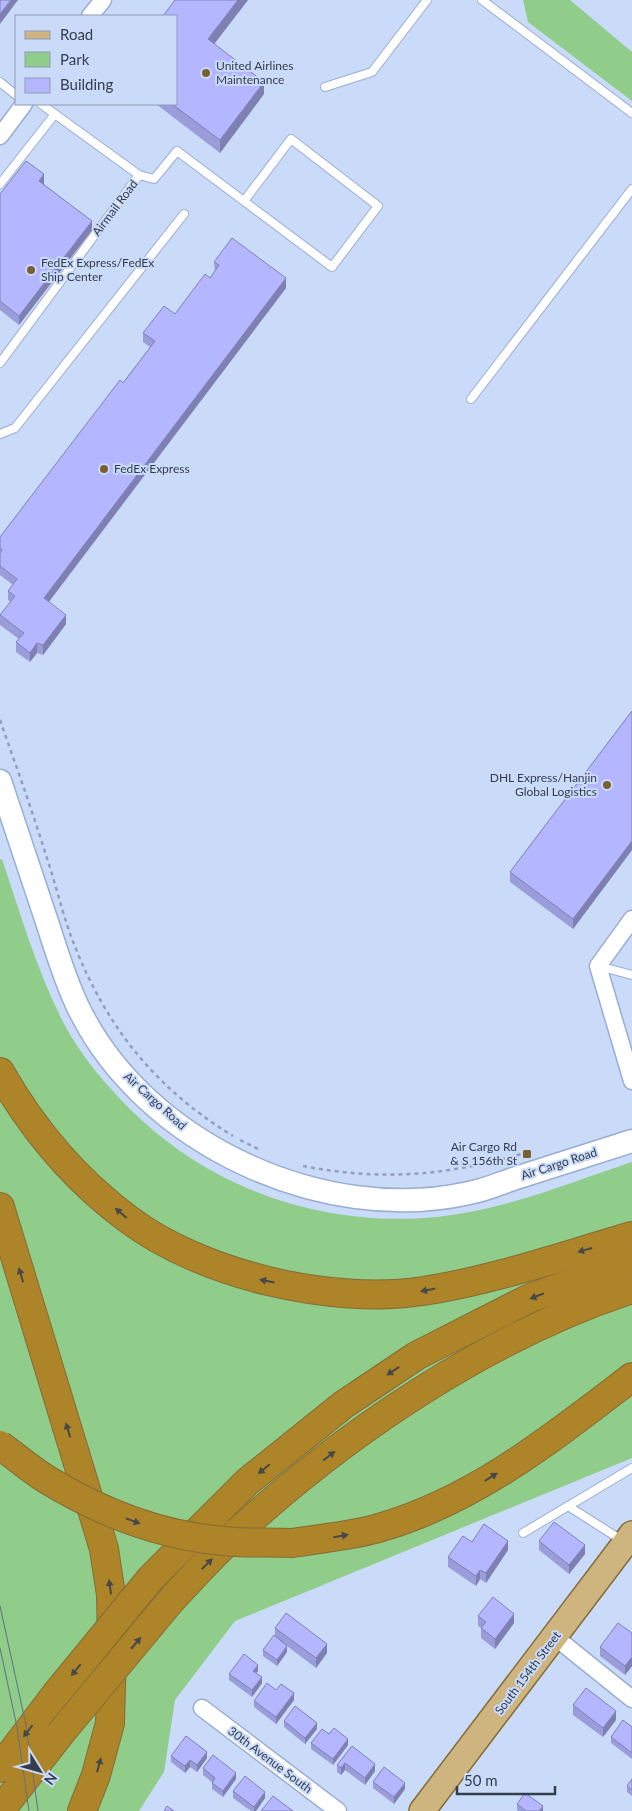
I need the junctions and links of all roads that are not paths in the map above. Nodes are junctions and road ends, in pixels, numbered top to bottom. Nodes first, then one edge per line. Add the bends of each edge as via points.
1 (102, 0) edge
2 (427, 0) edge
3 (482, 0) edge
4 (91, 15) edge
5 (0, 82) edge
6 (325, 88) dead end
7 (15, 95) edge
8 (23, 105) edge
9 (42, 105) edge
10 (632, 113) edge
11 (56, 114) junction
12 (3, 125) edge
13 (139, 175) junction
14 (0, 184) edge
15 (632, 189) edge
16 (244, 201) junction
17 (184, 214) dead end
18 (0, 363) edge
19 (471, 399) dead end
20 (0, 434) edge
21 (0, 781) edge
22 (632, 919) edge
23 (598, 966) junction
24 (632, 975) edge
25 (0, 1072) edge
26 (632, 1081) edge
27 (632, 1141) edge
28 (0, 1207) edge
29 (632, 1236) edge
30 (632, 1261) edge
31 (632, 1289) edge
32 (632, 1377) edge
33 (0, 1445) edge
34 (632, 1468) edge
35 (568, 1506) junction
36 (524, 1533) dead end
37 (629, 1538) edge
38 (555, 1637) junction
39 (632, 1699) edge
40 (202, 1708) dead end
41 (0, 1768) edge
42 (0, 1811) edge
43 (82, 1811) edge
44 (338, 1811) edge
45 (422, 1811) edge

1 - 4 street
2 - 6 lane via 372,72
3 - 10 lane
5 - 7 lane
8 - 12 street
9 - 11 lane, Airmail Road
11 - 13 lane, Airmail Road
11 - 14 lane
13 - 16 lane via 154,179 177,151
13 - 18 lane, Airmail Road
15 - 19 lane
16 - 16 lane via 332,266 378,206 290,139
17 - 20 lane via 15,428
21 - 27 street, Air Cargo Road via 63,969 80,1010 98,1041 133,1085 173,1121 214,1149 254,1169 326,1194 415,1200 469,1194
22 - 23 street
23 - 24 lane
23 - 26 street
29 -> 25 highway via 499,1274 423,1291 371,1294 315,1290 247,1277 181,1250 129,1220 48,1145
43 -> 28 highway via 110,1723 111,1595 104,1549
30 -> 41 highway, bridge via 530,1298 416,1356 343,1405 247,1482 151,1578
42 -> 31 highway, bridge via 173,1598 241,1529 326,1458 416,1394 521,1336
33 -> 32 highway, bridge via 45,1479 89,1502 166,1532 234,1542 292,1543 381,1528 417,1516 468,1492 548,1441
34 - 35 lane
35 - 36 lane
35 - 37 lane
37 - 38 main road, South 154th Street
38 - 39 street
38 - 45 main road, South 154th Street
40 - 44 street, 30th Avenue South

